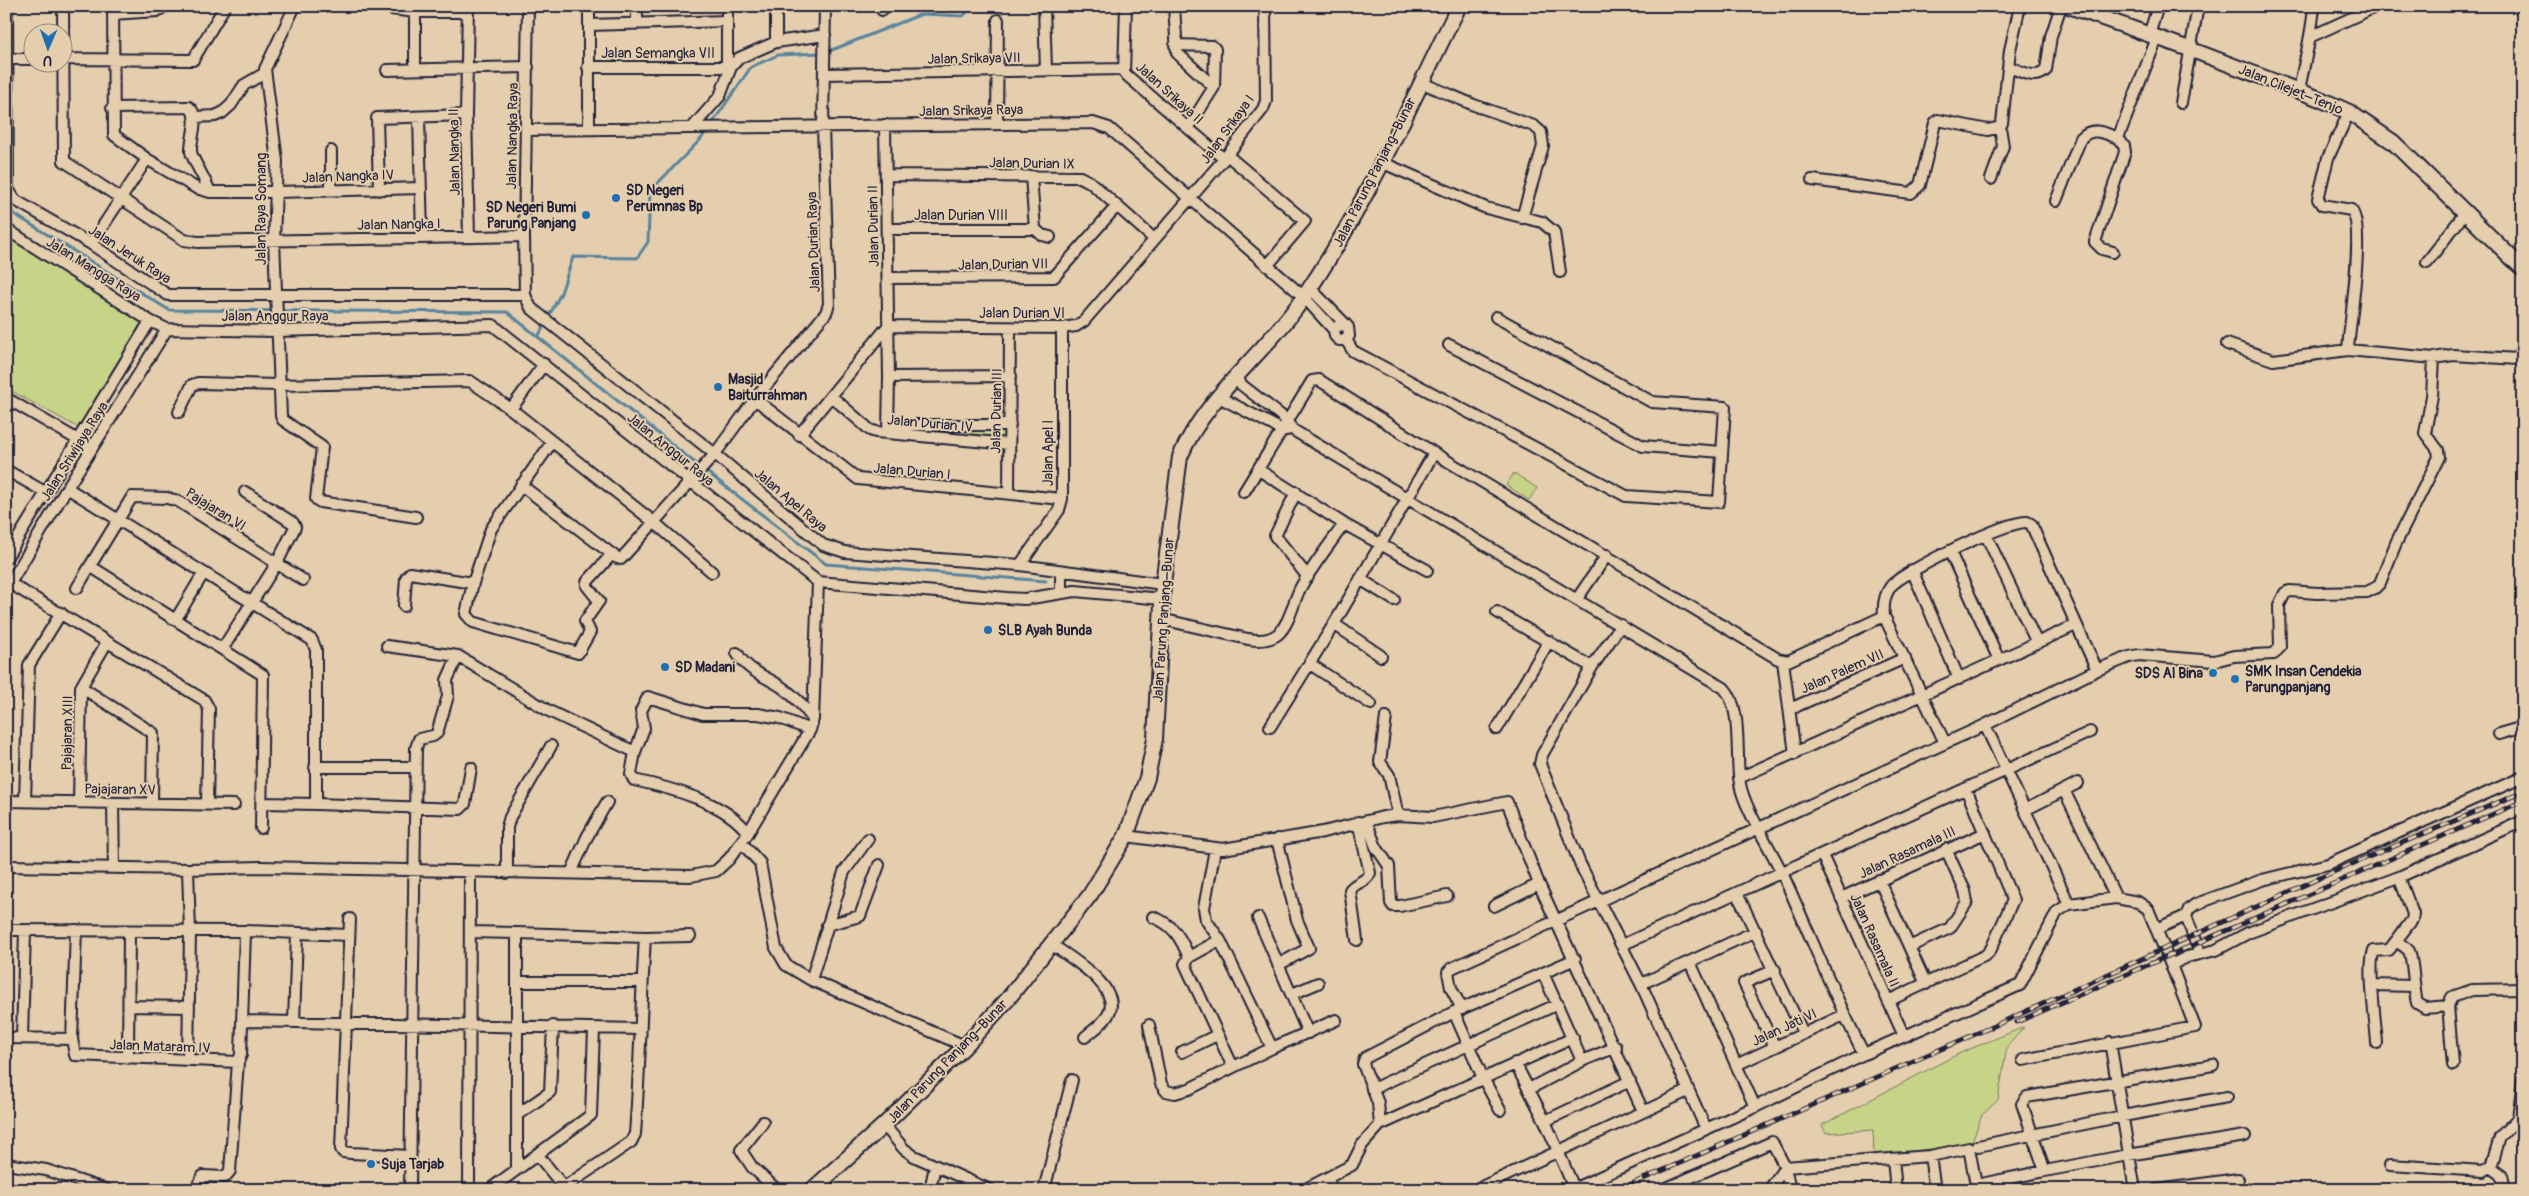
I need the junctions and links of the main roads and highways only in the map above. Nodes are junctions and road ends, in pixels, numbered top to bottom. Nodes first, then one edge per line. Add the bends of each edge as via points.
1 (1459, 6) edge
2 (2069, 6) edge
3 (2520, 261) edge
4 (812, 1190) edge

1 - 4 main road, Jalan Parung Panjang–Bunar via 1365,196 1307,292 1186,442 1180,457 1163,584 1155,739 1147,778 1126,836 1090,895 1007,1000 966,1046
2 - 3 main road, Jalan Cilejet–Tenjo via 2349,112 2393,142 2465,213

